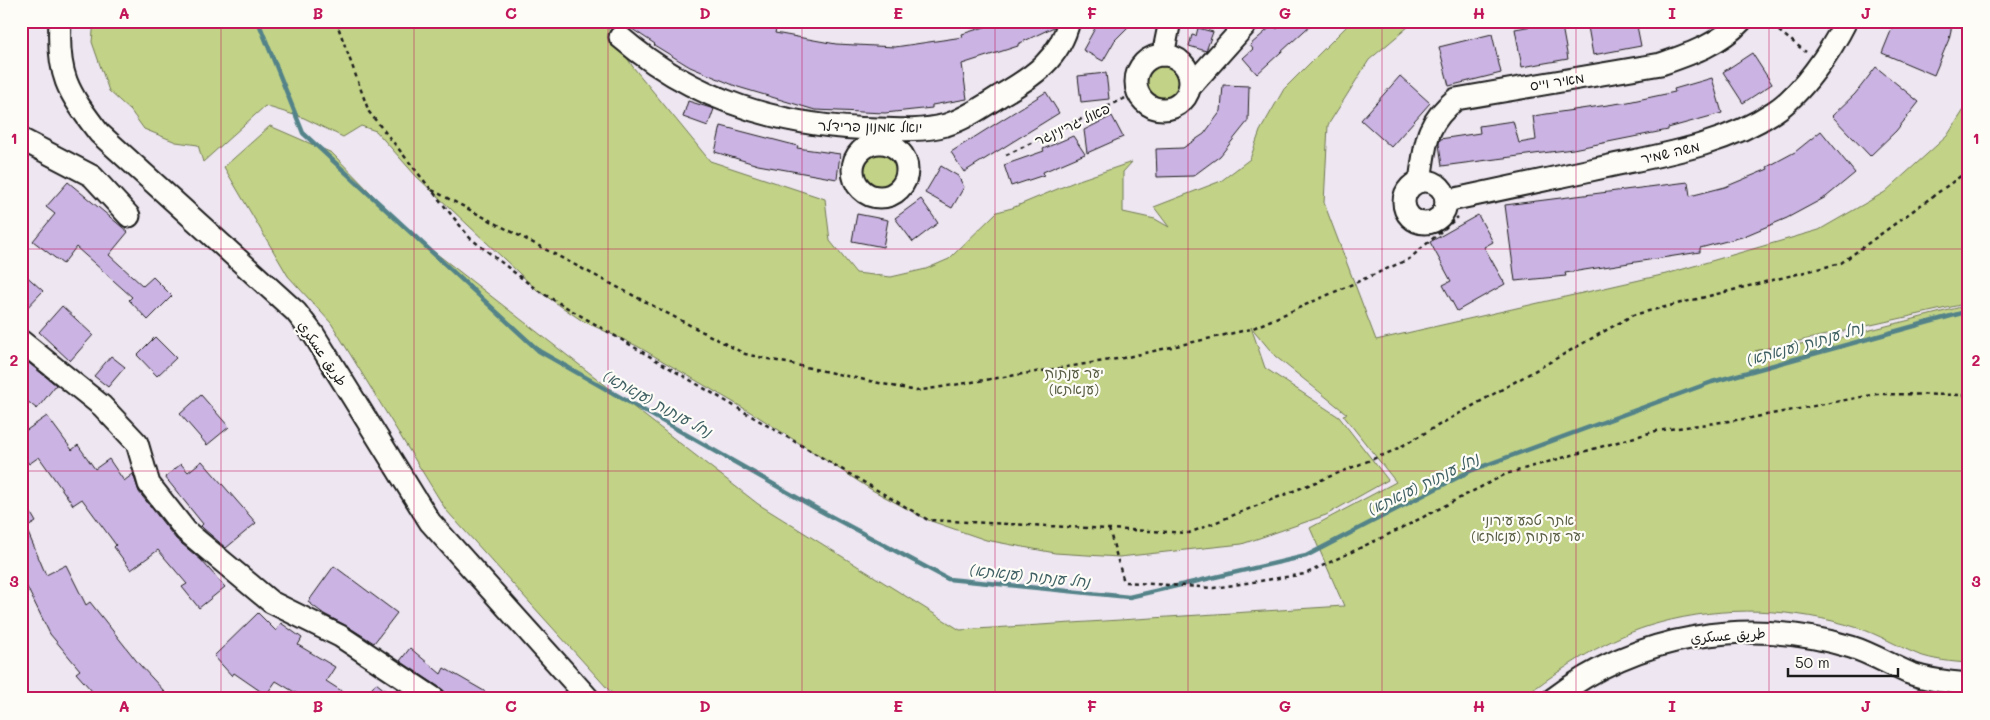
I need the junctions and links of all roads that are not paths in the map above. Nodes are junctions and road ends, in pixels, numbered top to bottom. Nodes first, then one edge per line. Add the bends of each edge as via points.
1 (60, 21) edge
2 (1069, 21) edge
3 (1170, 21) edge
4 (1249, 21) edge
5 (1741, 21) edge
6 (1846, 21) edge
7 (620, 37) dead end
8 (1162, 55) junction
9 (1190, 87) junction
10 (932, 127) junction
11 (21, 139) edge
12 (905, 159) dead end
13 (1420, 181) junction
14 (1456, 206) junction
15 (130, 216) dead end
16 (21, 341) edge
17 (1969, 684) edge
18 (434, 699) edge
19 (589, 699) edge
20 (1553, 699) edge

1 - 19 street, طريق عسكري via 59,58 66,83 99,133 296,312 314,335 430,522
2 - 10 street, יואל אמנון פרידלר via 1060,48 1016,87 946,125
3 - 8 street
4 - 9 street
5 - 13 street, מאיר וייס via 1693,54 1662,64 1456,99 1438,113 1430,128
6 - 14 street, משה שמיר via 1835,43 1811,76 1775,112 1733,135
7 - 10 street, יואל אמנון פרידלר via 666,73 704,92 772,116 842,128 915,130
8 - 9 street via 1180,61 1190,78
8 - 9 street via 1153,57 1139,70 1136,79 1138,92 1147,104 1165,110 1180,103
10 - 12 street
11 - 15 street via 92,176
13 - 14 street via 1442,188
13 - 14 street via 1404,196 1405,208 1414,220 1422,223 1436,220
16 - 18 street via 102,406 137,443 150,484 186,531 271,602 340,636
17 - 20 street, طريق عسكري via 1911,674 1853,647 1823,639 1752,630 1665,642 1599,670

